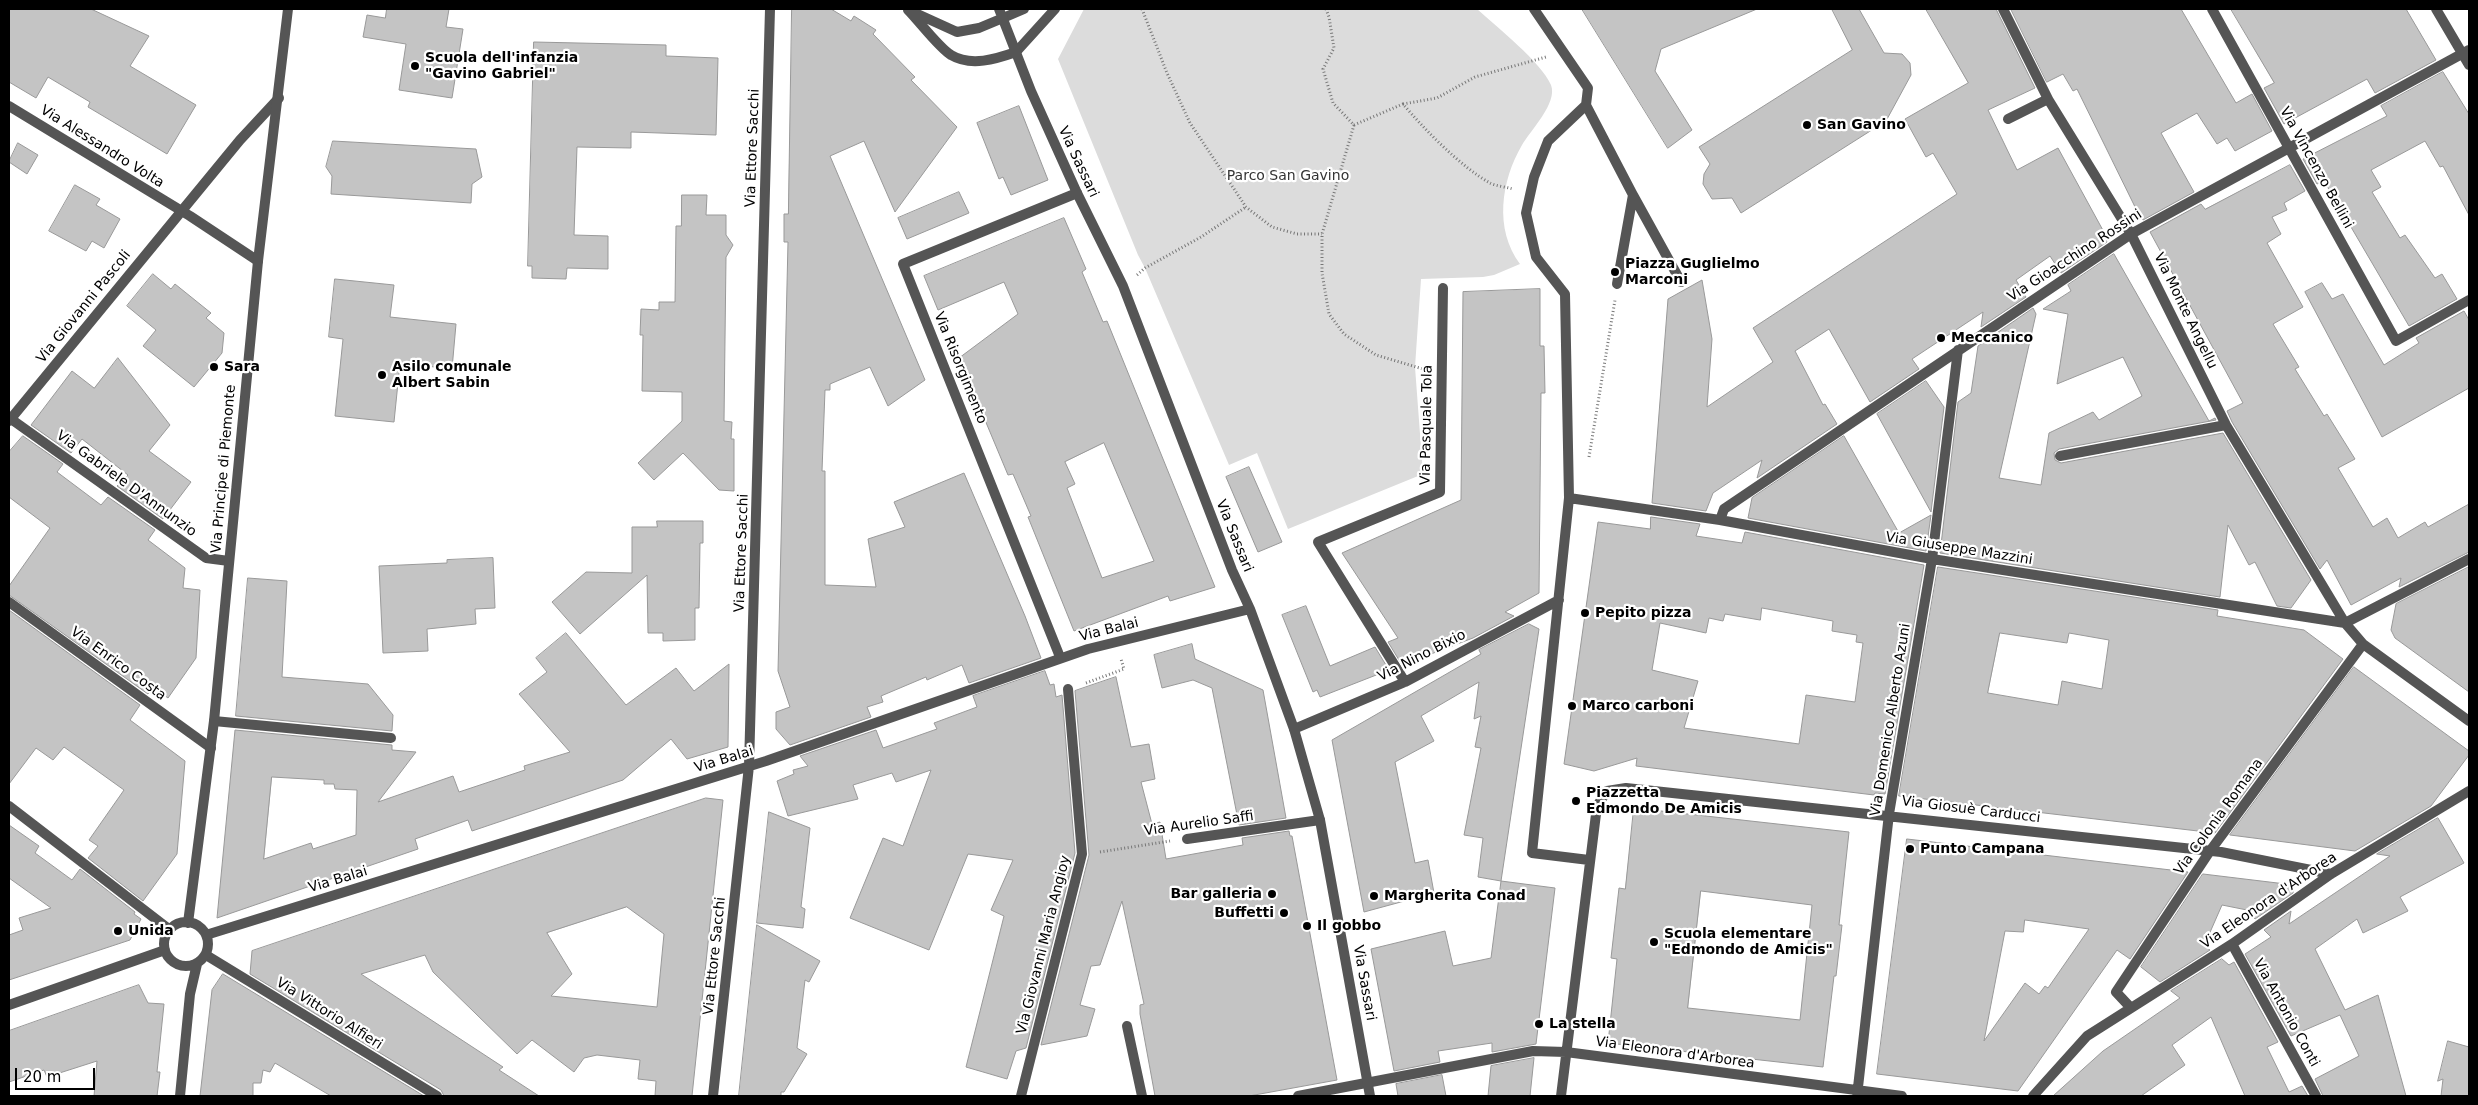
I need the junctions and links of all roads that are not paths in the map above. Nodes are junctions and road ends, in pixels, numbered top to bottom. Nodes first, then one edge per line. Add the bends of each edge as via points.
1 (770, 9) edge
2 (906, 9) edge
3 (1024, 9) edge
4 (1055, 9) edge
5 (1534, 9) edge
6 (2003, 9) edge
7 (2212, 9) edge
8 (2436, 9) edge
9 (290, 11) edge
10 (1001, 13) edge
11 (1016, 52) junction
12 (2466, 52) edge
13 (2469, 65) edge
14 (279, 98) junction
15 (2048, 99) junction
16 (1586, 105) junction
17 (9, 106) edge
18 (2008, 119) dead end
19 (2290, 148) junction
20 (1077, 193) junction
21 (1633, 195) junction
22 (181, 211) junction
23 (2131, 234) junction
24 (258, 261) junction
25 (1681, 282) dead end
26 (1617, 284) road end
27 (1442, 288) dead end
28 (2469, 300) edge
29 (1958, 350) junction
30 (10, 420) edge
31 (2226, 425) junction
32 (2060, 456) dead end
33 (1568, 498) junction
34 (1720, 520) junction
35 (1932, 559) junction
36 (2469, 559) edge
37 (229, 562) junction
38 (1559, 600) junction
39 (9, 602) edge
40 (1250, 609) junction
41 (2346, 623) junction
42 (2363, 644) junction
43 (1060, 657) junction
44 (1404, 682) junction
45 (1068, 689) road end
46 (214, 721) junction
47 (2469, 721) edge
48 (1294, 729) junction
49 (391, 738) dead end
50 (211, 748) junction
51 (749, 766) junction
52 (2469, 791) edge
53 (9, 806) edge
54 (1889, 814) junction
55 (1320, 820) junction
56 (1186, 839) road end
57 (2210, 851) junction
58 (1589, 860) junction
59 (2331, 874) junction
60 (188, 923) junction
61 (170, 930) junction
62 (206, 935) junction
63 (2232, 944) junction
64 (165, 950) junction
65 (206, 954) junction
66 (197, 964) junction
67 (9, 1005) edge
68 (2131, 1008) junction
69 (1127, 1026) dead end
70 (1566, 1052) junction
71 (1368, 1082) junction
72 (1858, 1094) edge
73 (180, 1096) edge
74 (437, 1096) edge
75 (713, 1096) edge
76 (1021, 1096) edge
77 (1142, 1096) edge
78 (1298, 1096) edge
79 (1370, 1096) edge
80 (1561, 1096) edge
81 (1902, 1096) edge
82 (2033, 1096) edge
83 (2316, 1096) edge

1 - 51 street, Via Ettore Sacchi
2 - 10 street via 957,32 980,28
2 - 11 street via 951,56 975,62
3 - 10 street
4 - 11 street
5 - 16 street via 1588,88
6 - 15 street, Via Monte Angellu
7 - 19 street, Via Vincenzo Bellini
8 - 12 street
9 - 14 street, Via Principe di Piemonte
10 - 11 street, Via Sassari
11 - 20 street, Via Sassari
12 - 13 street
12 - 19 street, Via Gioacchino Rossini
14 - 22 street, Via Giovanni Pascoli
14 - 24 street, Via Principe di Piemonte
15 - 18 street
15 - 23 street, Via Monte Angellu
16 - 21 street
16 - 33 street via 1548,141 1534,177 1526,213 1536,257 1564,294
17 - 22 street, Via Alessandro Volta
19 - 23 street, Via Gioacchino Rossini
19 - 28 street, Via Vincenzo Bellini via 2396,341
20 - 40 street, Via Sassari via 1123,286
20 - 43 street, Via Risorgimento via 903,264
21 - 25 street
21 - 26 street
22 - 24 street
22 - 30 street, Via Giovanni Pascoli
23 - 29 street, Via Gioacchino Rossini
23 - 31 street, Via Monte Angellu
24 - 37 street, Via Principe di Piemonte
27 - 44 street, Via Pasquale Tola via 1440,492 1318,542
29 - 34 street, Via Gioacchino Rossini via 1724,509
29 - 35 street, Via Domenico Alberto Azuni
30 - 37 street, Via Gabriele D'Annunzio via 206,558
31 - 32 street
31 - 41 street, Via Monte Angellu
33 - 34 street, Via Giuseppe Mazzini
33 - 38 street
34 - 35 street, Via Giuseppe Mazzini
35 - 41 street, Via Giuseppe Mazzini
35 - 54 street, Via Domenico Alberto Azuni
36 - 41 street
37 - 46 street, Via Principe di Piemonte
38 - 44 street, Via Nino Bixio
38 - 58 street via 1532,853
39 - 50 street, Via Enrico Costa
40 - 43 street, Via Balai
40 - 48 street, Via Sassari
41 - 42 street, Via Monte Angellu
42 - 47 street, Via Monte Angellu
42 - 57 street, Via Colonia Romana
43 - 51 street, Via Balai
44 - 48 street, Via Nino Bixio
45 - 76 street, Via Giovanni Maria Angioy via 1082,854
46 - 49 street
46 - 50 street, Via Principe di Piemonte
48 - 55 street, Via Sassari
50 - 60 street, Via Principe di Piemonte
51 - 62 street, Via Balai
51 - 75 street, Via Ettore Sacchi
52 - 59 street, Via Eleonora d'Arborea
53 - 61 street
54 - 57 street, Via Giosuè Carducci
54 - 58 street, Via Giosuè Carducci via 1626,788 1607,791 1597,806
54 - 72 street, Via Domenico Alberto Azuni
55 - 56 street, Via Aurelio Saffi
55 - 71 street, Via Sassari
57 - 59 street, Via Giosuè Carducci
57 - 68 street, Via Colonia Romana via 2116,992
58 - 70 street
59 - 63 street, Via Eleonora d'Arborea
60 - 61 street
60 - 62 street via 199,927
61 - 64 street via 164,943
62 - 65 street
63 - 68 street, Via Eleonora d'Arborea
63 - 83 street, Via Antonio Conti
64 - 66 street via 178,964
64 - 67 street
65 - 66 street
65 - 74 street, Via Vittorio Alfieri
66 - 73 street via 190,994
68 - 82 street, Via Eleonora d'Arborea via 2087,1036
69 - 77 street
70 - 71 street, Via Eleonora d'Arborea via 1533,1051
70 - 72 street, Via Eleonora d'Arborea
70 - 80 street
71 - 78 street, Via Eleonora d'Arborea
71 - 79 street, Via Sassari
72 - 81 street, Via Eleonora d'Arborea

